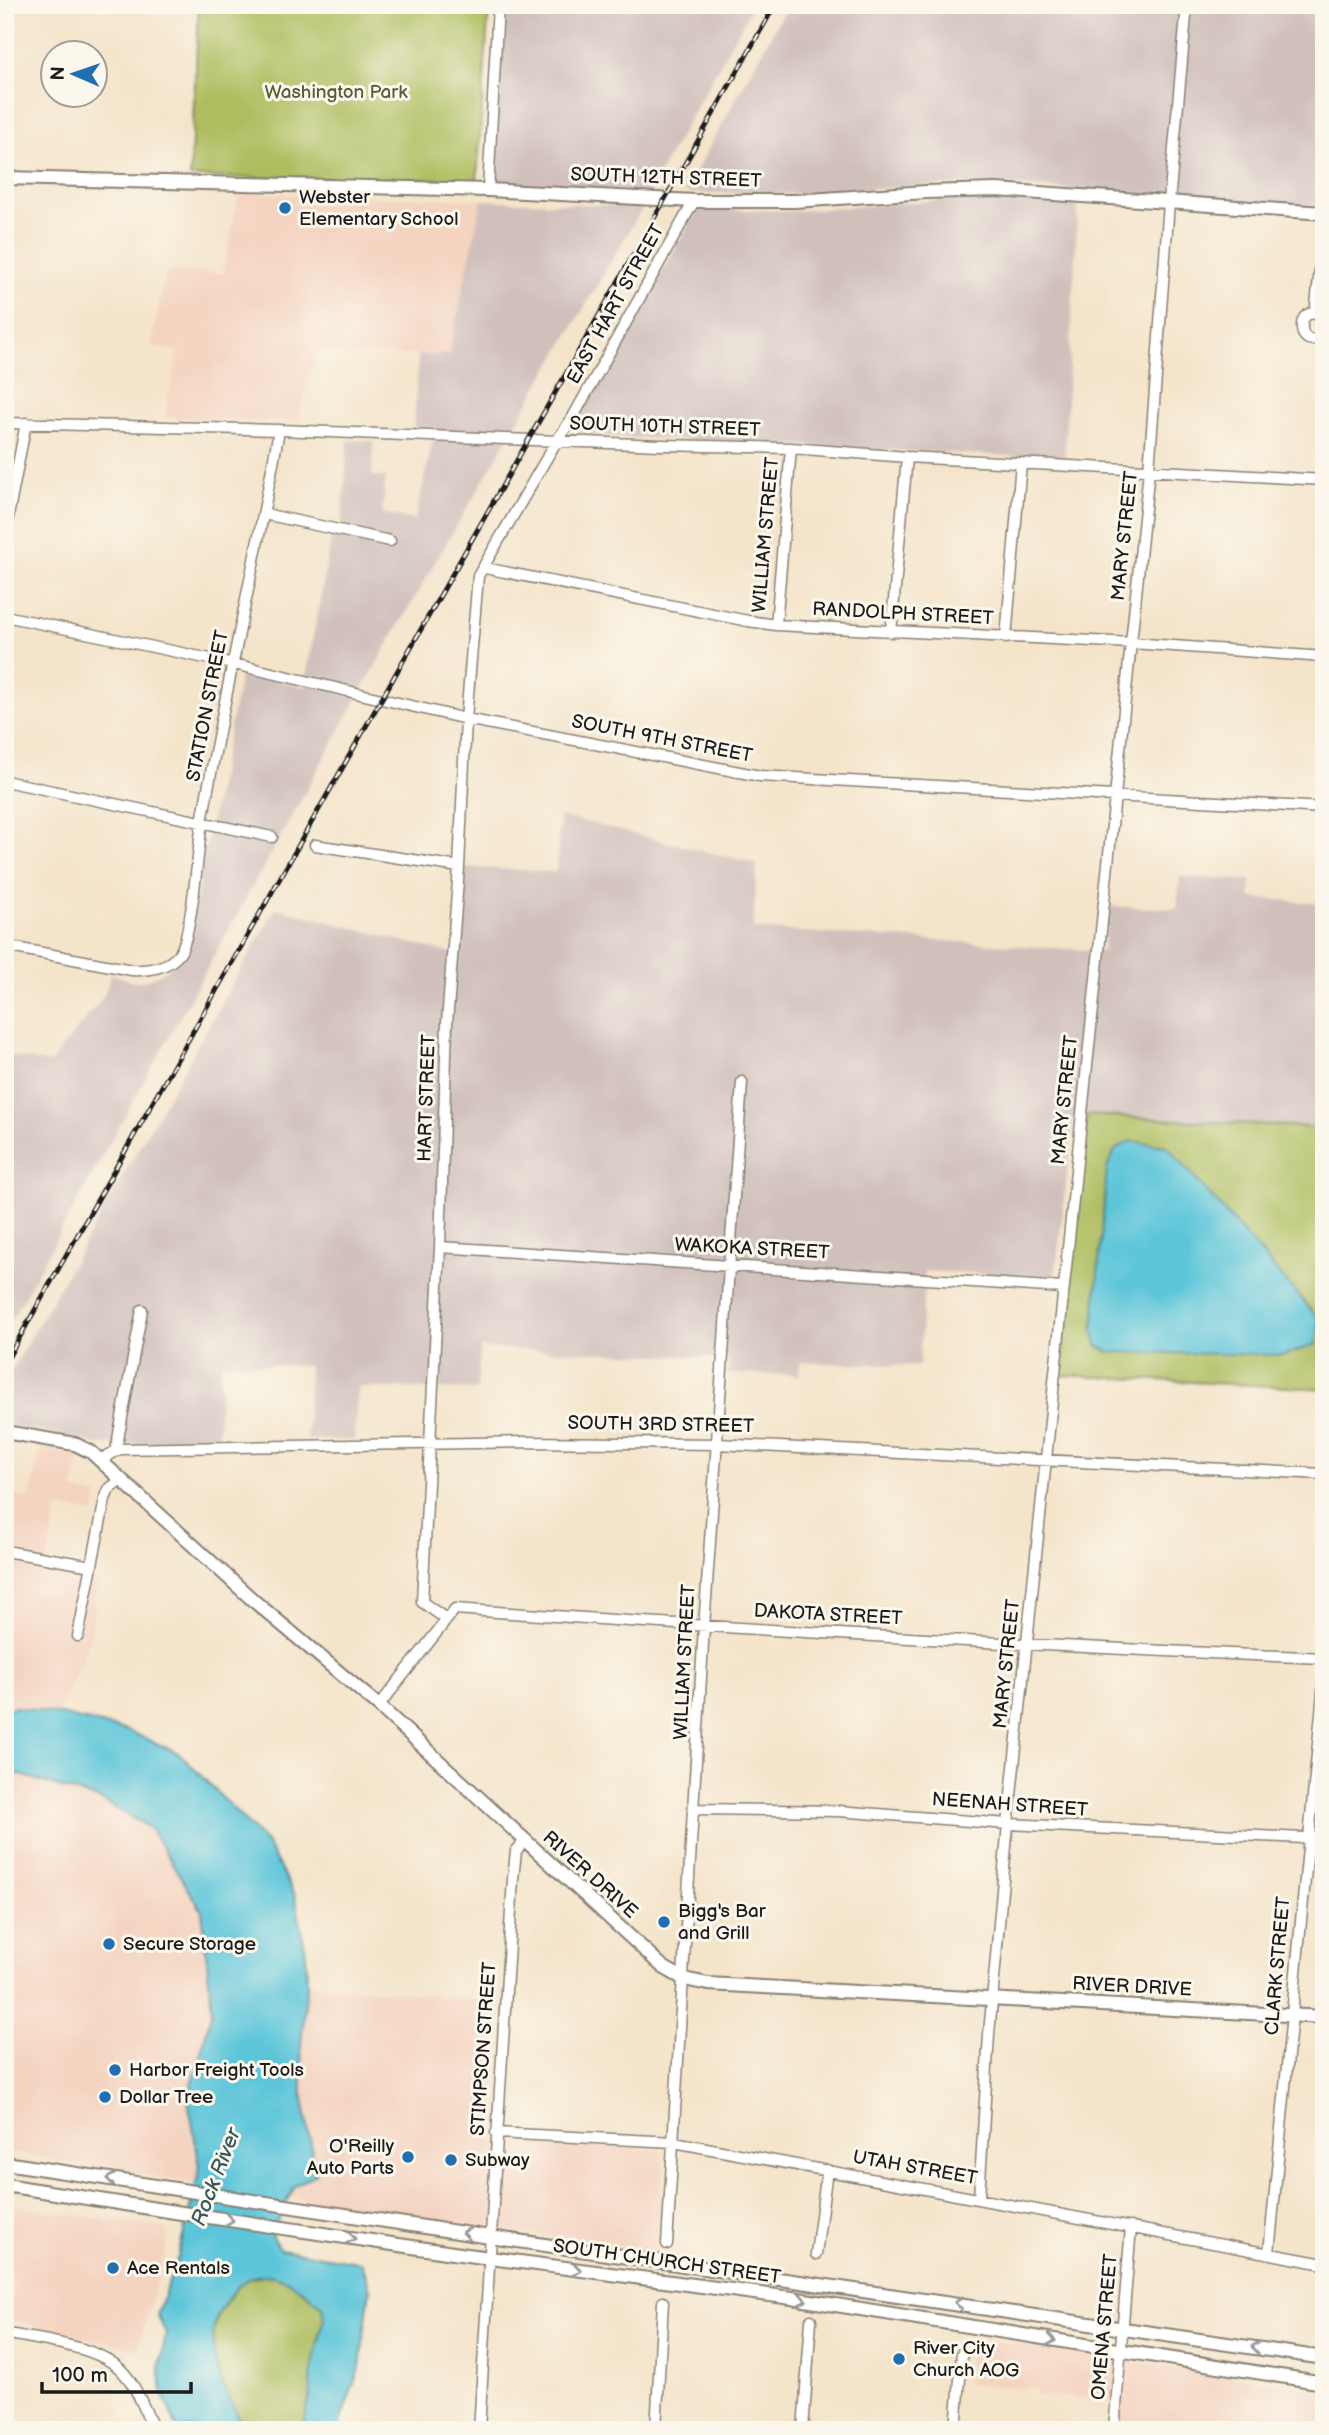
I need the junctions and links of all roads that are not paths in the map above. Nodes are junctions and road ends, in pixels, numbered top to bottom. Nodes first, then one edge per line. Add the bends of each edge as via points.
1 (498, 5) edge
2 (1188, 5) edge
3 (5, 178) edge
4 (488, 190) junction
5 (694, 201) junction
6 (1169, 203) junction
7 (1324, 213) edge
8 (1324, 232) edge
9 (1320, 316) edge
10 (1324, 334) edge
11 (5, 423) edge
12 (26, 423) junction
13 (279, 430) junction
14 (556, 442) junction
15 (791, 448) junction
16 (907, 457) junction
17 (1021, 463) junction
18 (1149, 470) junction
19 (1324, 480) edge
20 (264, 514) junction
21 (5, 532) edge
22 (390, 541) dead end
23 (485, 568) junction
24 (5, 616) edge
25 (776, 625) junction
26 (891, 632) junction
27 (1006, 638) junction
28 (1132, 643) junction
29 (1324, 657) edge
30 (234, 664) junction
31 (467, 719) junction
32 (5, 781) edge
33 (1114, 796) junction
34 (1324, 808) edge
35 (202, 822) junction
36 (272, 837) dead end
37 (315, 845) dead end
38 (459, 867) junction
39 (5, 946) edge
40 (742, 1082) dead end
41 (440, 1247) junction
42 (729, 1265) junction
43 (1063, 1288) junction
44 (142, 1310) dead end
45 (5, 1432) edge
46 (429, 1443) junction
47 (717, 1444) junction
48 (116, 1450) junction
49 (100, 1460) junction
50 (1045, 1462) junction
51 (1324, 1474) edge
52 (121, 1480) junction
53 (5, 1551) edge
54 (92, 1566) junction
55 (446, 1619) junction
56 (704, 1627) junction
57 (78, 1636) dead end
58 (1026, 1645) junction
59 (1324, 1658) edge
60 (1324, 1682) edge
61 (379, 1706) junction
62 (694, 1809) junction
63 (1008, 1824) junction
64 (1307, 1838) junction
65 (1324, 1839) edge
66 (525, 1841) junction
67 (684, 1979) junction
68 (993, 1998) junction
69 (1291, 2016) junction
70 (1324, 2017) edge
71 (496, 2133) junction
72 (674, 2142) junction
73 (5, 2163) edge
74 (827, 2170) junction
75 (5, 2185) edge
76 (979, 2198) junction
77 (1131, 2227) junction
78 (490, 2236) junction
79 (667, 2244) dead end
80 (1269, 2253) junction
81 (816, 2254) dead end
82 (488, 2258) junction
83 (1324, 2264) edge
84 (663, 2302) dead end
85 (811, 2320) dead end
86 (1122, 2327) junction
87 (5, 2333) edge
88 (1119, 2351) junction
89 (962, 2353) dead end
90 (1324, 2358) edge
91 (1324, 2383) edge
92 (154, 2430) edge
93 (479, 2430) edge
94 (656, 2430) edge
95 (803, 2430) edge
96 (956, 2430) edge
97 (1114, 2430) edge

1 - 4 street
2 - 6 street, MARY STREET
3 - 4 street, SOUTH 12TH STREET
4 - 5 street, SOUTH 12TH STREET
5 - 6 street, SOUTH 12TH STREET via 795,201 996,190
5 - 14 street, EAST HART STREET
6 - 7 street, SOUTH 12TH STREET
6 - 18 street, MARY STREET
8 - 9 street
9 - 10 street via 1304,318 1301,330 1309,339
11 - 12 street, SOUTH 10TH STREET
12 - 13 street, SOUTH 10TH STREET
12 - 21 street
13 - 14 street, SOUTH 10TH STREET
13 - 20 street, STATION STREET
14 - 15 street, SOUTH 10TH STREET
14 - 23 street, EAST HART STREET
15 - 16 street, SOUTH 10TH STREET
15 - 25 street, WILLIAM STREET
16 - 17 street, SOUTH 10TH STREET
16 - 26 street
17 - 18 street, SOUTH 10TH STREET
17 - 27 street
18 - 19 street, SOUTH 10TH STREET
18 - 28 street, MARY STREET
20 - 22 street
20 - 30 street, STATION STREET
23 - 25 street, RANDOLPH STREET
23 - 31 street, HART STREET via 478,576
24 - 30 street, SOUTH 9TH STREET
25 - 26 street, RANDOLPH STREET
26 - 27 street, RANDOLPH STREET
27 - 28 street, RANDOLPH STREET
28 - 29 street, RANDOLPH STREET
28 - 33 street, MARY STREET
30 - 31 street, SOUTH 9TH STREET
30 - 35 street, STATION STREET
31 - 33 street, SOUTH 9TH STREET via 760,776
31 - 38 street, HART STREET
32 - 35 street
33 - 34 street, SOUTH 9TH STREET
33 - 43 street, MARY STREET
35 - 36 street
35 - 39 street, STATION STREET via 187,929 180,953 167,963 149,971 120,969
37 - 38 street
38 - 41 street, HART STREET via 447,1023
40 - 42 street, WILLIAM STREET
41 - 42 street, WAKOKA STREET
41 - 46 street, HART STREET
42 - 43 street, WAKOKA STREET
42 - 47 street, WILLIAM STREET
43 - 50 street, MARY STREET
44 - 48 street
45 - 49 street via 75,1444
46 - 47 street, SOUTH 3RD STREET
46 - 48 street, SOUTH 3RD STREET
46 - 55 street, HART STREET via 422,1601
47 - 50 street, SOUTH 3RD STREET
47 - 56 street, WILLIAM STREET
48 - 49 street
49 - 52 street, RIVER DRIVE
50 - 51 street, SOUTH 3RD STREET
50 - 58 street, MARY STREET
52 - 54 street via 105,1499
52 - 61 street, RIVER DRIVE
53 - 54 street
54 - 57 street
55 - 56 street, DAKOTA STREET via 455,1609
55 - 61 street
56 - 58 street, DAKOTA STREET
56 - 62 street, WILLIAM STREET
58 - 59 street, DAKOTA STREET
58 - 63 street, MARY STREET
60 - 64 street, CLARK STREET
61 - 66 street, RIVER DRIVE
62 - 63 street, NEENAH STREET via 838,1811
62 - 67 street, WILLIAM STREET
63 - 64 street, NEENAH STREET
63 - 68 street, MARY STREET
64 - 65 street, NEENAH STREET
64 - 69 street, CLARK STREET
66 - 67 street, RIVER DRIVE via 663,1967
66 - 71 street, STIMPSON STREET via 516,1851 513,1879
67 - 68 street, RIVER DRIVE via 708,1984
67 - 72 street, WILLIAM STREET
68 - 69 street, RIVER DRIVE
68 - 76 street, MARY STREET
69 - 70 street, RIVER DRIVE
69 - 80 street, CLARK STREET
71 - 72 street, UTAH STREET
71 - 78 street, STIMPSON STREET
72 - 74 street, UTAH STREET
72 - 79 street, WILLIAM STREET
78 -> 73 street, SOUTH CHURCH STREET
74 - 76 street, UTAH STREET
74 - 81 street
75 -> 82 street, SOUTH CHURCH STREET
76 - 77 street, UTAH STREET
77 - 80 street, UTAH STREET
77 - 86 street, OMENA STREET
78 - 82 street, STIMPSON STREET
86 -> 78 street, SOUTH CHURCH STREET
80 - 83 street, UTAH STREET
82 -> 88 street, SOUTH CHURCH STREET via 792,2298
82 - 93 street, STIMPSON STREET
84 - 94 street
85 - 95 street
86 - 88 street, OMENA STREET
90 -> 86 street, SOUTH CHURCH STREET
87 - 92 street via 108,2359 125,2373
88 - 91 street, SOUTH CHURCH STREET
88 - 97 street, OMENA STREET
89 - 96 street

